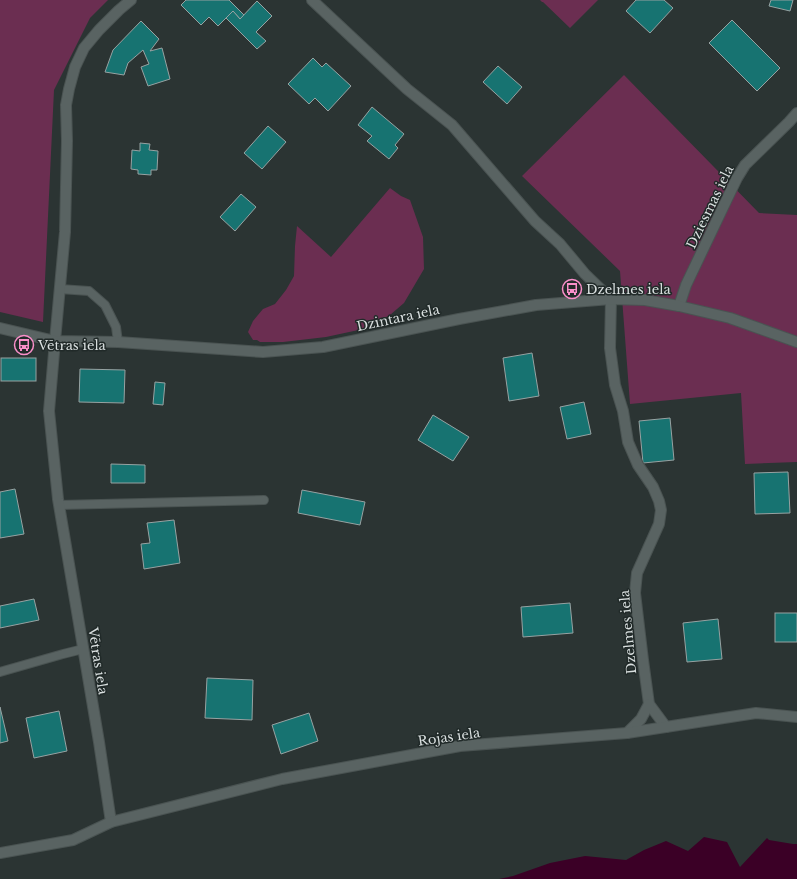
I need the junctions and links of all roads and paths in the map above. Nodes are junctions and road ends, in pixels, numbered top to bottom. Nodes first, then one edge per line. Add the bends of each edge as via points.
1 (131, 0) edge
2 (312, 0) edge
3 (797, 113) edge
4 (60, 289) junction
5 (611, 298) junction
6 (679, 306) junction
7 (0, 328) edge
8 (55, 341) junction
9 (118, 342) junction
10 (797, 342) edge
11 (264, 500) dead end
12 (59, 505) junction
13 (83, 649) junction
14 (0, 672) edge
15 (649, 704) junction
16 (797, 717) edge
17 (666, 727) junction
18 (626, 733) junction
19 (111, 822) junction
20 (0, 853) edge

1 - 4 street, Vētras iela via 84,48 69,89 66,105 65,232
2 - 5 street via 407,88 452,124 535,221
3 - 6 street, Dziesmas iela via 745,165 737,178 686,285
4 - 8 street, Vētras iela
4 - 9 lane via 89,291 105,305 116,327
5 - 6 street, Dzintara iela
5 - 9 street, Dzintara iela via 536,305 323,347 263,352
5 - 15 street, Dzelmes iela via 610,348 615,385 623,411 628,442 638,465 653,487 661,510 659,524 637,573 635,593
6 - 10 street, Dzintara iela via 730,318
7 - 8 street, Dzintara iela
8 - 9 street, Dzintara iela
8 - 12 street, Vētras iela via 49,410
11 - 12 lane
12 - 13 street, Vētras iela
13 - 14 lane
13 - 19 street, Vētras iela
15 - 17 street, Dzelmes iela
15 - 18 street via 641,719
16 - 17 street, Rojas iela via 756,713
17 - 18 street, Rojas iela
18 - 19 street, Rojas iela via 460,746 282,779
19 - 20 street, Rojas iela via 73,840

